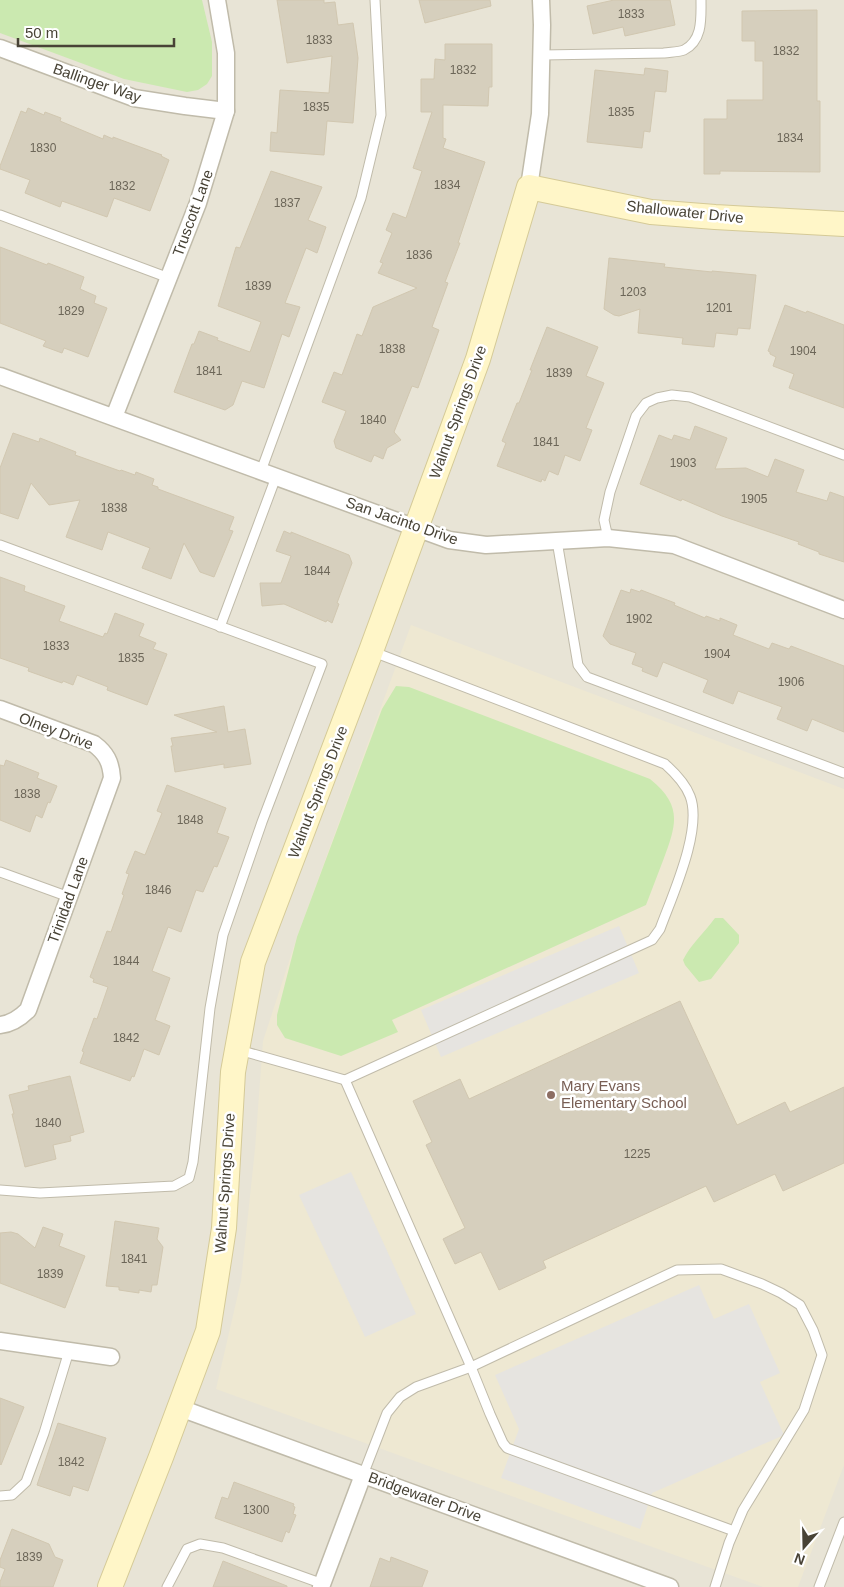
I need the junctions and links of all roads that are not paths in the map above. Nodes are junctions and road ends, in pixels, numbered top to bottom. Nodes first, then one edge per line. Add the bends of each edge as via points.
1 (217, 0) edge
2 (375, 0) edge
3 (541, 0) edge
4 (701, 0) edge
5 (0, 48) edge
6 (542, 55) junction
7 (226, 111) junction
8 (529, 187) junction
9 (0, 216) edge
10 (844, 224) edge
11 (169, 278) junction
12 (0, 376) edge
13 (114, 417) junction
14 (844, 454) edge
15 (268, 474) junction
16 (416, 528) junction
17 (608, 538) junction
18 (557, 541) junction
19 (0, 545) edge
20 (844, 610) edge
21 (220, 626) junction
22 (371, 651) junction
23 (0, 709) edge
24 (108, 758) joint
25 (844, 773) edge
26 (0, 872) edge
27 (69, 897) junction
28 (0, 1025) edge
29 (237, 1049) junction
30 (345, 1080) junction
31 (0, 1190) edge
32 (0, 1341) edge
33 (69, 1351) junction
34 (111, 1357) dead end
35 (471, 1367) junction
36 (180, 1408) junction
37 (364, 1475) junction
38 (0, 1496) edge
39 (844, 1522) edge
40 (734, 1531) junction
41 (633, 1581) edge
42 (322, 1585) edge
43 (110, 1587) edge
44 (167, 1587) edge
45 (670, 1587) edge
46 (715, 1587) edge
47 (820, 1587) edge

1 - 7 street, Truscott Lane via 226,53
2 - 15 lane via 381,115 361,198
3 - 6 street, Walnut Springs Drive
4 - 6 lane via 701,27 693,42 683,50
5 - 7 street, Ballinger Way via 134,98
6 - 8 street, Walnut Springs Drive via 540,114
7 - 11 street, Truscott Lane via 198,203
8 - 10 street, Shallowater Drive via 651,212
8 - 16 street, Walnut Springs Drive via 478,359
9 - 11 lane
11 - 13 street, Truscott Lane
12 - 13 street, San Jacinto Drive
13 - 15 street, San Jacinto Drive
14 - 17 lane via 690,397 672,395 657,398 646,403 636,416 610,492 604,520
15 - 16 street, San Jacinto Drive
15 - 21 lane
16 - 18 street, San Jacinto Drive via 449,540 486,545
16 - 22 street, Walnut Springs Drive
17 - 18 street, San Jacinto Drive
17 - 20 street, San Jacinto Drive via 674,545
18 - 25 lane via 578,665 587,677
19 - 21 lane
21 - 31 lane via 322,664 223,935 210,1008 194,1162 189,1178 174,1186 40,1192
22 - 29 street, Walnut Springs Drive via 253,962
22 - 30 lane via 664,764 681,779 691,797 694,819 691,843 660,929 652,940
23 - 24 street, Olney Drive via 94,744
24 - 27 street, Trinidad Lane via 112,778
26 - 27 lane
27 - 28 street, Trinidad Lane via 28,1010 18,1019
29 - 30 lane
29 - 36 street, Walnut Springs Drive via 224,1228 208,1331
30 - 35 lane
32 - 33 street
33 - 34 street
33 - 38 lane via 26,1482 12,1495
35 - 37 lane via 416,1387 400,1397 387,1413
35 - 40 lane via 507,1448
35 - 40 lane via 677,1270 721,1269 788,1297 800,1305 822,1355 804,1410 743,1510
36 - 37 street, Bridgewater Drive
36 - 43 street, Walnut Springs Drive
37 - 41 street, Bridgewater Drive
37 - 42 street
39 - 47 lane
40 - 46 lane
41 - 45 street, Bridgewater Drive
42 - 44 lane via 223,1548 200,1544 187,1549

